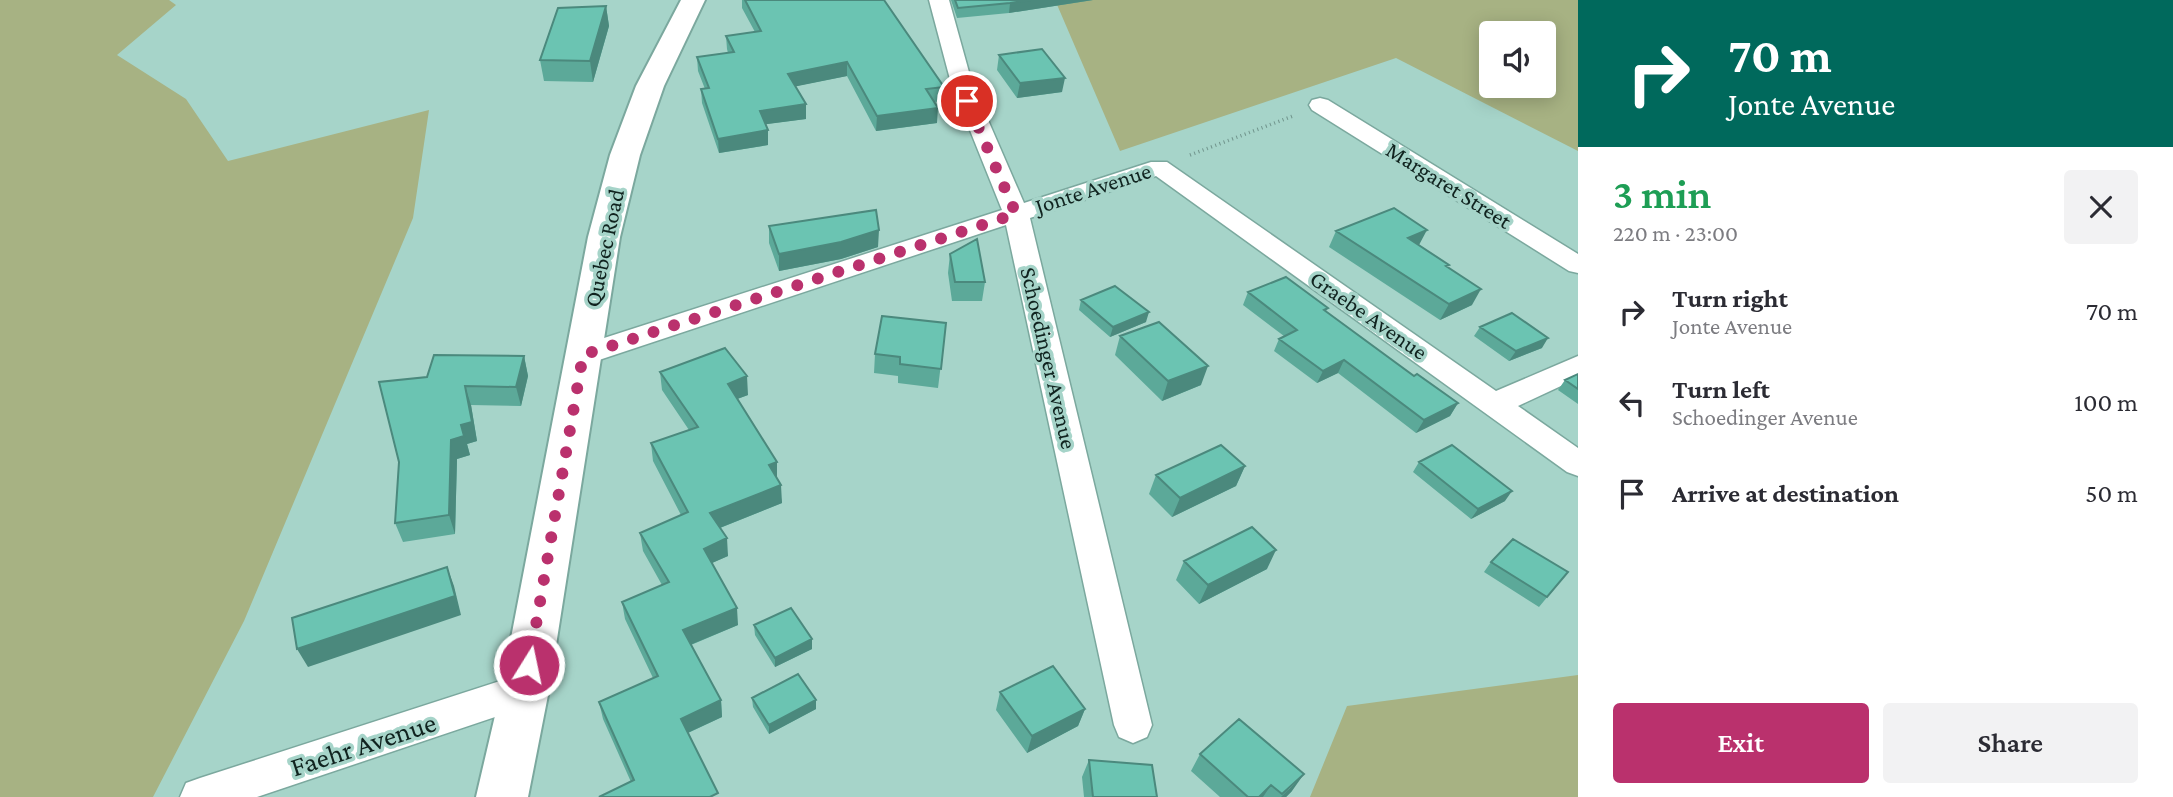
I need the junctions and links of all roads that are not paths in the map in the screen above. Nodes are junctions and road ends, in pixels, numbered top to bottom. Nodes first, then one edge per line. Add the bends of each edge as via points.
1 (693, 0) edge
2 (939, 0) edge
3 (1320, 105) road end
4 (1159, 167) joint
5 (1016, 214) junction
6 (1578, 265) edge
7 (583, 355) junction
8 (1578, 366) edge
9 (1495, 404) junction
10 (1578, 464) edge
11 (525, 690) junction
12 (1133, 725) dead end
13 (200, 797) edge
14 (502, 797) edge

1 - 7 street, Quebec Road via 650,86 625,155 604,237
2 - 5 street, Schoedinger Avenue via 959,81
3 - 6 street, Margaret Street
4 - 5 street, Jonte Avenue
4 - 9 street, Graebe Avenue
5 - 7 street, Jonte Avenue
5 - 12 street, Schoedinger Avenue
7 - 11 street, Quebec Road
8 - 9 street
9 - 10 street, Graebe Avenue
11 - 13 street, Faehr Avenue
11 - 14 street, Quebec Road

